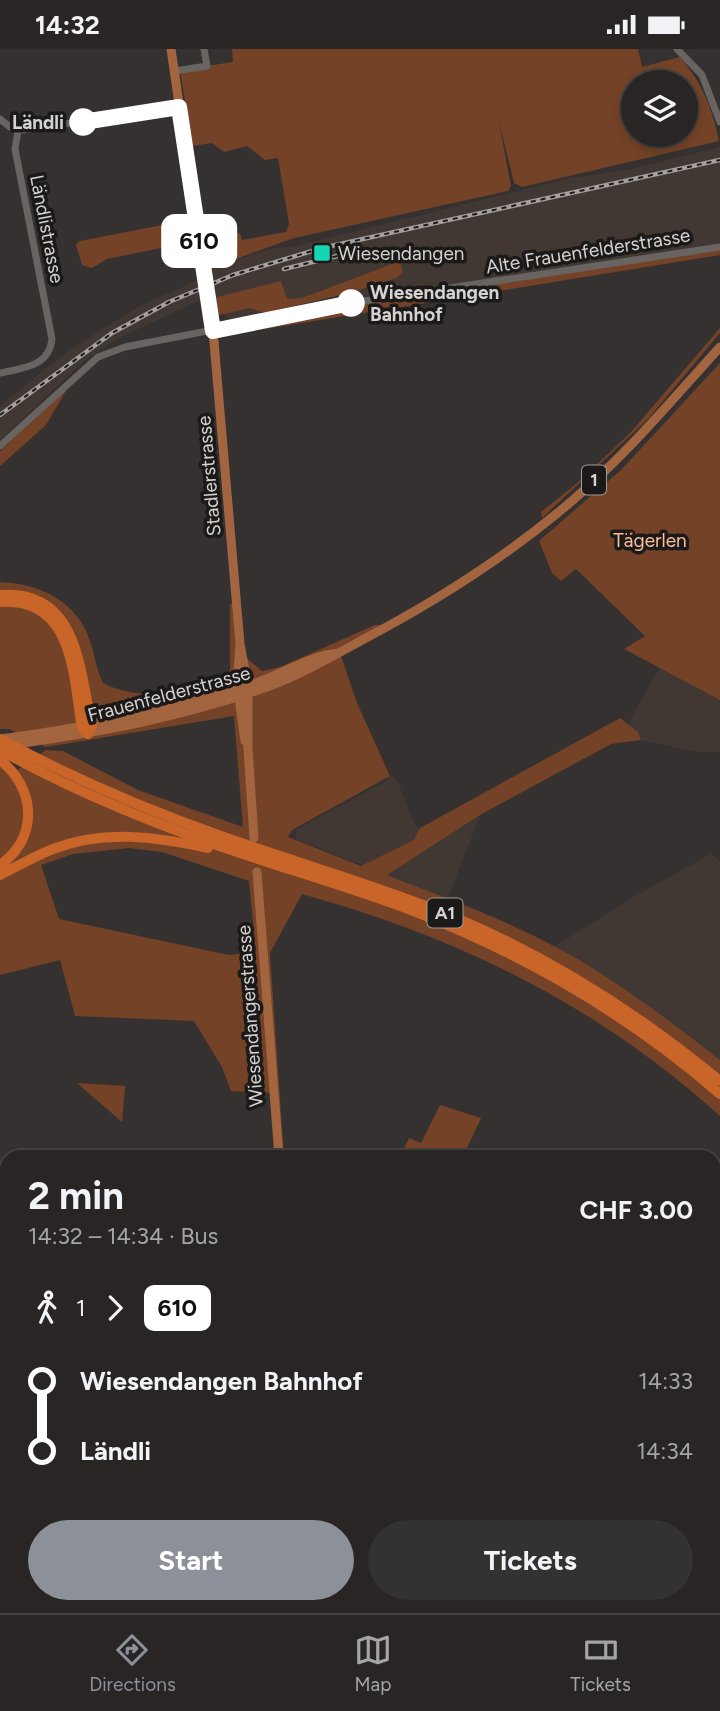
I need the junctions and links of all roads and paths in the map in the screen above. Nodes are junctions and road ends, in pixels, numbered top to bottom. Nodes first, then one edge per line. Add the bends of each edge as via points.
1 (171, 49) edge
2 (204, 49) edge
3 (677, 49) edge
4 (175, 71) junction
5 (179, 107) junction
6 (0, 119) edge
7 (720, 122) edge
8 (18, 130) junction
9 (720, 247) edge
10 (213, 331) junction
11 (720, 347) edge
12 (0, 373) edge
13 (0, 446) edge
14 (0, 595) edge
15 (0, 602) edge
16 (243, 691) junction
17 (88, 729) junction
18 (0, 738) edge
19 (2, 753) edge
20 (254, 838) dead end
21 (248, 856) junction
22 (0, 865) edge
23 (257, 872) dead end
24 (0, 875) edge
25 (720, 1081) edge
26 (720, 1094) edge
27 (278, 1150) edge

1 - 4 main road, Stadlerstrasse
2 - 4 street via 207,66
3 - 7 street via 702,75
4 - 5 main road, Stadlerstrasse
5 - 8 street
5 - 10 main road, Stadlerstrasse
6 - 8 street
8 - 12 street, Ländlistrasse via 14,146 52,335 41,361
9 - 10 street, Alte Frauenfelderstrasse via 351,303
10 - 13 street, Alte Frauenfelderstrasse via 135,345 98,357
10 - 16 main road, Stadlerstrasse
11 - 16 main road, Frauenfelderstrasse / 1 via 621,455 493,563 427,606 340,653 325,654
14 - 17 highway via 33,599 65,623 74,643
15 - 17 highway via 37,608 60,629
16 - 17 main road, Frauenfelderstrasse / 1 via 136,725
16 - 20 main road
17 - 18 main road, Frauenfelderstrasse / 1
17 - 19 main road, Frauenfelderstrasse / 1
18 - 25 highway, A1 via 160,813 402,897 496,936 617,1004
19 - 21 highway, A1 via 107,802
19 - 22 highway via 20,781 29,809 22,842
21 - 24 highway via 159,838 108,836 54,848
21 - 26 highway, A1 via 408,909 519,958 630,1024
23 - 27 main road, Wiesendangerstrasse

